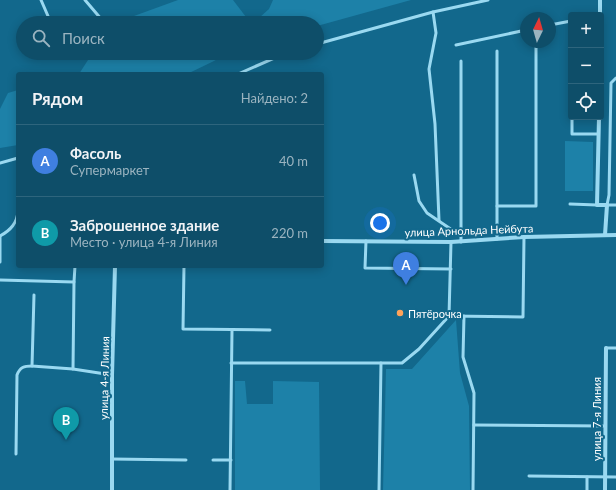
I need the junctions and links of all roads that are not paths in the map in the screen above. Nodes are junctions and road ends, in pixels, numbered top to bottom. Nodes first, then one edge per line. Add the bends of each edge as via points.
1 (41, 0) edge
2 (85, 0) edge
3 (488, 0) edge
4 (600, 0) edge
5 (433, 12) junction
6 (600, 12) edge
7 (48, 16) edge
8 (99, 16) edge
9 (568, 22) edge
10 (556, 24) edge
11 (520, 31) edge
12 (324, 42) edge
13 (456, 45) dead end
14 (536, 48) edge
15 (497, 51) dead end
16 (270, 60) edge
17 (461, 61) dead end
18 (243, 72) edge
19 (616, 78) edge
20 (572, 120) edge
21 (598, 120) edge
22 (598, 134) junction
23 (16, 159) edge
24 (0, 163) edge
25 (414, 175) dead end
26 (570, 204) dead end
27 (597, 205) junction
28 (607, 205) junction
29 (616, 205) edge
30 (497, 206) junction
31 (439, 220) junction
32 (16, 221) edge
33 (616, 235) edge
34 (0, 236) edge
35 (461, 236) junction
36 (605, 236) junction
37 (524, 238) junction
38 (497, 239) junction
39 (324, 241) edge
40 (366, 241) junction
41 (451, 242) junction
42 (461, 242) junction
43 (0, 262) edge
44 (75, 268) edge
45 (115, 268) edge
46 (184, 268) edge
47 (451, 269) junction
48 (0, 280) edge
49 (74, 282) junction
50 (34, 295) dead end
51 (449, 316) junction
52 (464, 316) junction
53 (232, 330) junction
54 (270, 330) dead end
55 (606, 348) joint
56 (616, 348) edge
57 (232, 363) junction
58 (381, 363) junction
59 (32, 366) junction
60 (73, 369) junction
61 (112, 375) junction
62 (474, 425) junction
63 (605, 426) junction
64 (16, 454) dead end
65 (112, 459) junction
66 (186, 460) dead end
67 (213, 460) dead end
68 (231, 460) junction
69 (529, 476) dead end
70 (587, 477) junction
71 (605, 477) junction
72 (616, 477) edge
73 (112, 490) edge
74 (230, 490) edge
75 (380, 490) edge
76 (473, 490) edge
77 (587, 490) edge
78 (604, 490) edge

1 - 7 lane
2 - 8 lane
3 - 5 lane
4 - 6 street
5 - 12 lane
5 - 31 lane via 436,33 429,69 435,124
9 - 10 lane
11 - 13 lane
14 - 30 lane via 536,206
15 - 30 lane
16 - 18 lane
17 - 35 lane
19 - 28 lane via 610,83
20 - 22 lane via 572,134
21 - 22 street
22 - 27 street
23 - 24 lane
25 - 31 lane via 419,201 427,213
26 - 27 lane
27 - 28 street
28 - 29 lane
28 - 36 street
30 - 38 lane
31 - 35 lane
32 - 34 lane via 8,232
33 - 36 street, улица Арнольда Нейбута
34 - 43 lane
35 - 42 lane
36 - 37 street, улица Арнольда Нейбута
37 - 38 street, улица Арнольда Нейбута
37 - 52 lane via 523,317
38 - 42 street, улица Арнольда Нейбута
39 - 40 street, улица Арнольда Нейбута
40 - 41 street, улица Арнольда Нейбута
40 - 47 lane via 365,268
41 - 42 street, улица Арнольда Нейбута
41 - 47 lane
44 - 49 lane
45 - 61 street, улица 4-я Линия
46 - 53 lane via 183,329
47 - 51 lane
48 - 49 lane
49 - 60 lane
50 - 59 lane
51 - 52 lane
51 - 58 lane via 419,349 402,363
52 - 62 lane via 463,357 474,393
53 - 54 lane
53 - 57 lane
55 - 56 lane
55 - 63 street, улица 7-я Линия
57 - 58 lane
57 - 68 lane
58 - 75 lane
59 - 60 lane
59 - 64 lane via 23,366 17,375
60 - 61 lane
61 - 65 street, улица 4-я Линия
62 - 63 lane
62 - 76 lane
63 - 71 street, улица 7-я Линия
65 - 66 lane
65 - 73 street, улица 4-я Линия
67 - 68 lane
68 - 74 lane
69 - 70 lane
70 - 71 lane
70 - 77 lane
71 - 72 lane
71 - 78 street, улица 7-я Линия

